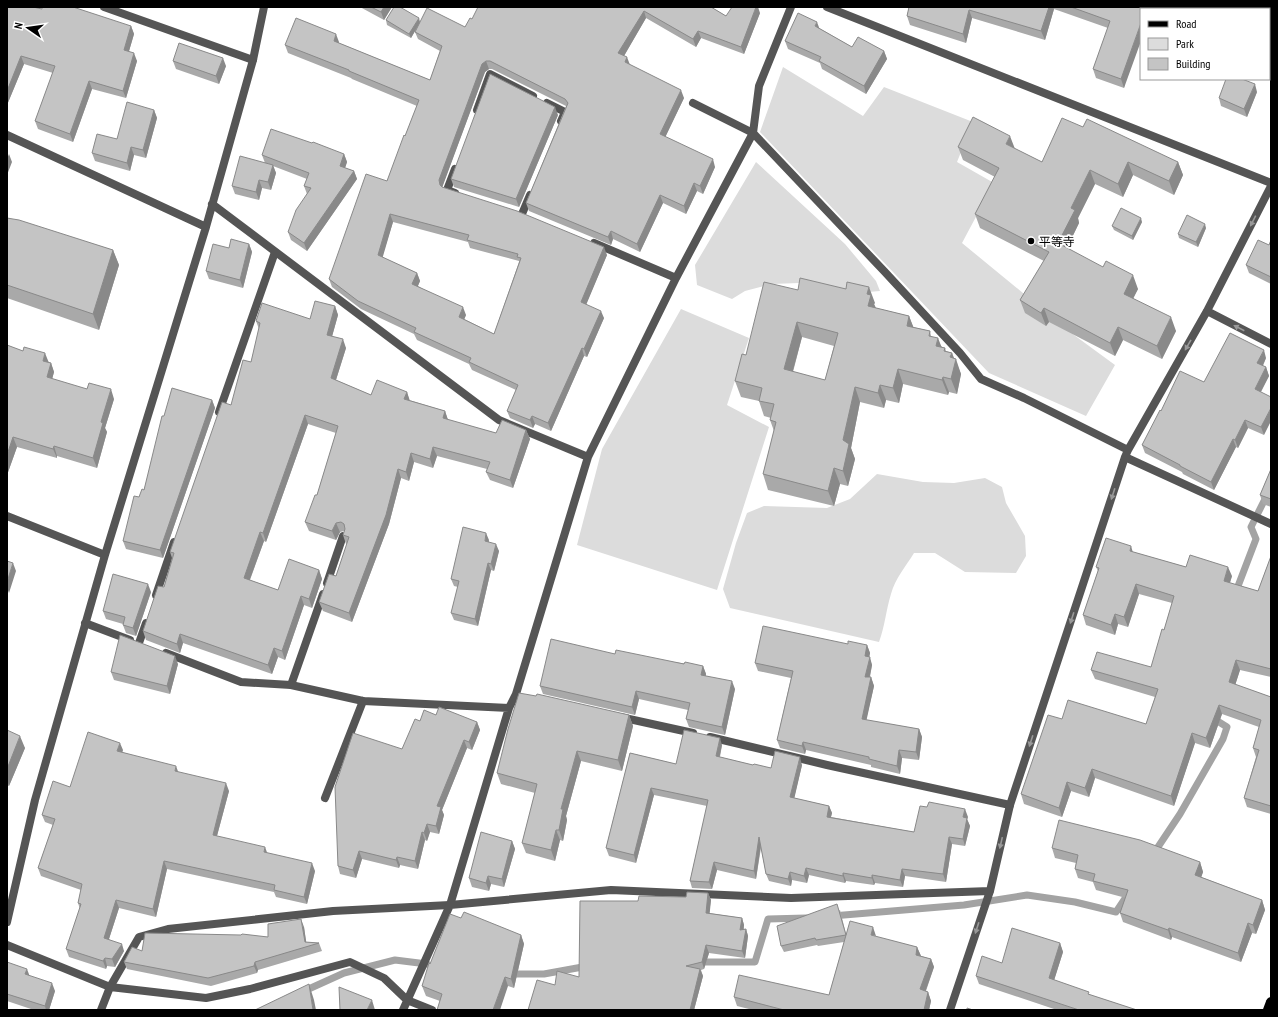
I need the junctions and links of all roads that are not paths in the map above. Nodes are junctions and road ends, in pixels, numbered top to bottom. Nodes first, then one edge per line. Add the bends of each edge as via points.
1 (104, 7) edge
2 (264, 7) edge
3 (791, 7) edge
4 (830, 8) edge
5 (253, 60) junction
6 (693, 103) dead end
7 (474, 117) edge
8 (558, 126) edge
9 (753, 133) junction
10 (7, 135) edge
11 (458, 161) edge
12 (534, 185) edge
13 (1271, 185) edge
14 (462, 195) edge
15 (212, 204) junction
16 (522, 214) edge
17 (206, 227) junction
18 (588, 241) edge
19 (275, 252) junction
20 (676, 278) junction
21 (1207, 311) junction
22 (1271, 344) edge
23 (217, 417) edge
24 (1127, 454) junction
25 (588, 457) junction
26 (7, 516) edge
27 (1271, 524) edge
28 (343, 536) edge
29 (176, 538) edge
30 (105, 555) junction
31 (85, 623) junction
32 (161, 652) edge
33 (291, 686) junction
34 (363, 701) junction
35 (509, 708) junction
36 (614, 716) edge
37 (325, 798) dead end
38 (1010, 805) junction
39 (990, 891) junction
40 (450, 905) junction
41 (7, 922) edge
42 (7, 945) edge
43 (110, 987) junction
44 (407, 1000) junction
45 (1271, 1002) edge
46 (101, 1010) edge
47 (403, 1010) edge
48 (432, 1010) edge
49 (950, 1010) edge
50 (1268, 1010) edge

1 - 5 street
2 - 5 street
3 - 9 street via 759,86
4 - 13 street
5 - 15 street
6 - 9 street
7 - 8 street via 490,74 565,112
9 - 20 street
9 - 24 street via 890,277 982,379 1024,398
10 - 17 street
11 - 14 street via 447,190
12 - 16 street
13 -> 21 street
15 - 17 street
15 - 19 street
17 - 30 street
18 - 20 street
19 - 23 street
19 - 25 street via 499,420
20 - 25 street
22 -> 21 street
21 -> 24 street
24 - 27 street
24 -> 38 street
25 - 35 street via 520,695
26 - 30 street
28 - 33 street
29 - 31 street via 151,609 143,645
30 - 31 street
31 - 41 street via 35,800
32 - 33 street via 241,682
33 - 34 street
34 - 35 street
34 - 37 street
35 - 40 street
36 - 38 street
38 -> 39 street
39 - 40 street via 791,898 611,890
39 -> 49 street
40 - 43 street via 333,911 168,929 139,937
40 - 44 street
42 - 43 street
43 - 44 street via 206,998 350,962 384,978
43 - 46 street
44 - 47 street
44 - 48 street
45 - 50 main road

